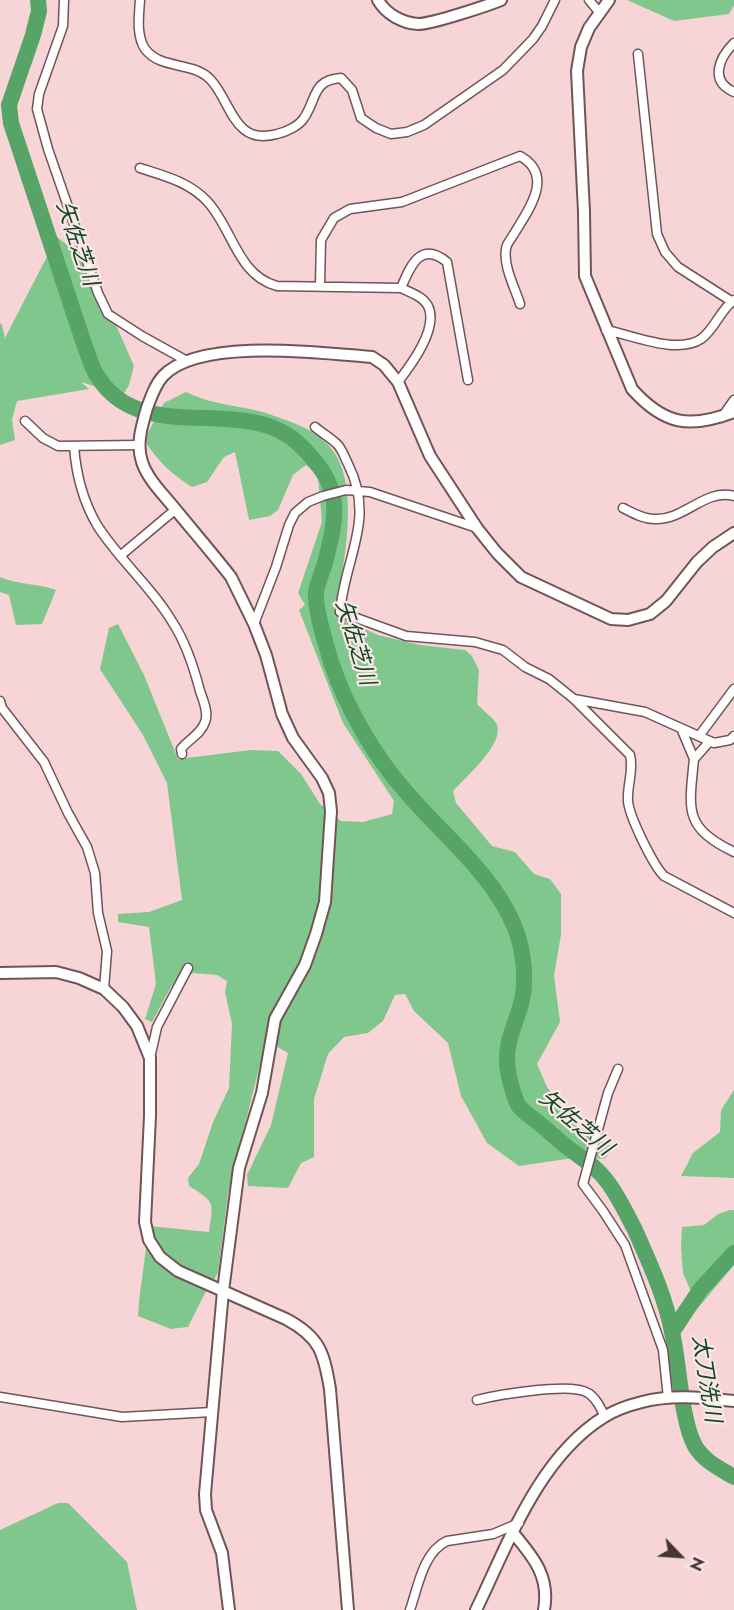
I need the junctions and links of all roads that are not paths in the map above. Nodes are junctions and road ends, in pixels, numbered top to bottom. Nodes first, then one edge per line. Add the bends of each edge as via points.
1 (64, 0) edge
2 (140, 0) edge
3 (378, 0) edge
4 (501, 0) edge
5 (555, 0) edge
6 (589, 0) edge
7 (609, 0) edge
8 (599, 12) junction
9 (734, 43) edge
10 (639, 54) dead end
11 (734, 92) edge
12 (140, 168) dead end
13 (320, 285) junction
14 (400, 288) junction
15 (732, 301) edge
16 (520, 304) dead end
17 (606, 330) junction
18 (187, 361) junction
19 (468, 380) dead end
20 (398, 382) junction
21 (734, 400) edge
22 (734, 412) edge
23 (722, 417) junction
24 (25, 421) dead end
25 (315, 428) dead end
26 (74, 446) junction
27 (139, 446) junction
28 (359, 490) junction
29 (734, 496) edge
30 (623, 508) dead end
31 (176, 510) junction
32 (477, 528) junction
33 (734, 533) edge
34 (120, 556) junction
35 (255, 624) junction
36 (734, 689) edge
37 (574, 699) junction
38 (0, 701) edge
39 (681, 728) junction
40 (699, 736) junction
41 (734, 736) edge
42 (710, 741) junction
43 (182, 754) dead end
44 (694, 759) junction
45 (734, 852) edge
46 (734, 913) edge
47 (188, 968) dead end
48 (0, 973) edge
49 (105, 989) junction
50 (150, 1058) junction
51 (618, 1069) dead end
52 (222, 1291) junction
53 (0, 1397) edge
54 (671, 1398) junction
55 (477, 1400) dead end
56 (734, 1401) edge
57 (212, 1412) junction
58 (604, 1416) junction
59 (519, 1523) junction
60 (513, 1534) junction
61 (229, 1610) edge
62 (348, 1610) edge
63 (410, 1610) edge
64 (476, 1610) edge
65 (544, 1610) edge

1 - 18 street via 63,26 37,109 48,149 108,314
2 - 5 street via 140,40 147,51 167,63 204,74 216,87 235,122 263,136 294,127 304,119 320,86 328,79 341,78 352,90 361,118 376,128 392,134 424,125 520,54 542,26
3 - 4 street via 396,18 420,24
6 - 8 street
7 - 8 street
8 - 17 street via 581,48 577,71 585,276
9 - 11 street via 720,64 720,79
10 - 15 street via 657,234 678,267
12 - 13 street via 185,184 207,201 223,221 246,266 266,283
13 - 14 street
13 - 16 street via 321,240 334,218 350,209 402,202 520,156 531,162 538,187 506,248 506,262
14 - 19 street via 413,261 427,254 447,262
14 - 20 street via 419,296 428,305 430,317 425,341
15 - 17 street via 700,339 686,345 673,346
17 - 23 street via 632,389 643,402 669,418 689,422 704,423
18 - 20 street via 266,349 372,357
18 - 27 street via 163,376 152,394
20 - 32 street via 430,456
21 - 23 street
22 - 23 street
24 - 26 street via 58,446
25 - 28 street via 338,445
26 - 27 street
26 - 34 street via 89,511
27 - 31 street via 142,462 153,482
28 - 32 street
28 - 35 street via 323,496 295,513
28 - 37 street via 360,521 340,612 406,636 475,642 502,650
29 - 30 street via 714,496 665,519 643,517
31 - 34 street
31 - 35 street via 231,577
32 - 33 street via 521,577 611,619 628,620 650,614 666,601 697,562
34 - 43 street via 175,624 196,672 207,714 205,722 181,749
35 - 52 street via 282,714 293,738 326,785 331,811 325,902 304,965 275,1019 262,1093 238,1168
36 - 40 street
37 - 39 street via 645,712
37 - 46 street via 630,754 630,811 656,867 664,876
38 - 49 street via 44,762 87,847 107,951
39 - 40 street
39 - 44 street
40 - 42 street
41 - 42 street via 730,740
42 - 44 street
44 - 45 street via 690,803 693,820 710,840
47 - 50 street via 157,1027
48 - 49 street via 56,972
49 - 50 street via 137,1026
50 - 52 street via 145,1222 149,1240 160,1257 178,1271
51 - 54 street via 583,1184 625,1245 663,1350
52 - 57 street
52 - 62 street via 302,1327 316,1340 325,1360
53 - 57 street via 122,1417
54 - 56 street
54 - 58 street via 644,1401
55 - 58 street via 542,1390 579,1390 589,1393
57 - 61 street via 206,1510 222,1553
58 - 59 street via 573,1440 555,1461
59 - 60 street
59 - 63 street via 493,1534 440,1544 431,1554
60 - 64 street
60 - 65 street via 530,1552 544,1581

